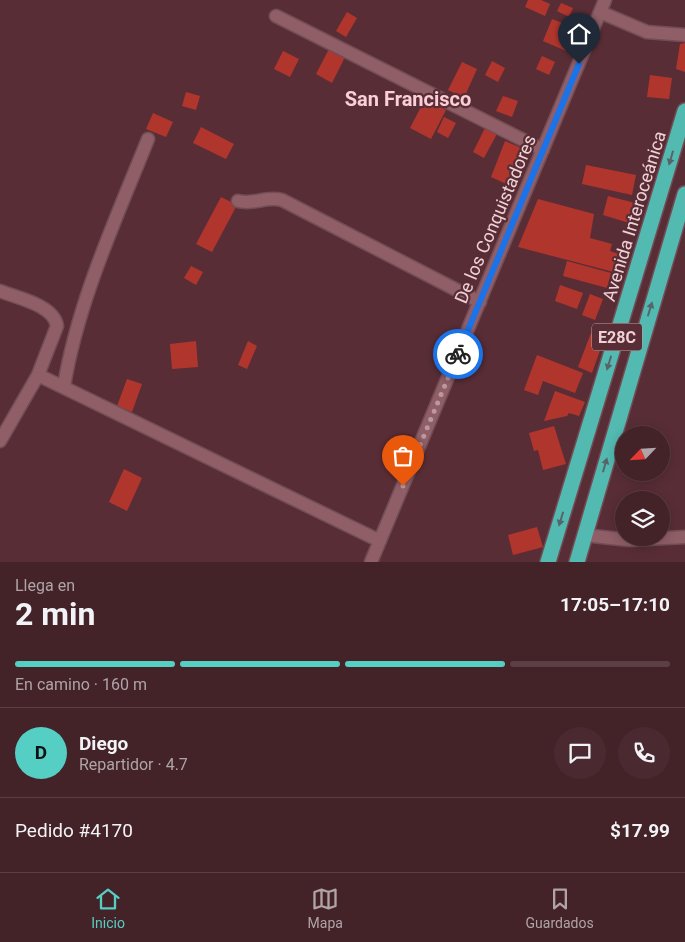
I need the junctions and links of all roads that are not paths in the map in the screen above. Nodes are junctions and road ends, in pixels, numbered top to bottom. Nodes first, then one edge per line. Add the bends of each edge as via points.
1 (605, 0) edge
2 (600, 12) junction
3 (276, 16) dead end
4 (685, 35) edge
5 (685, 111) edge
6 (148, 139) dead end
7 (543, 150) junction
8 (685, 194) edge
9 (238, 201) dead end
10 (0, 291) edge
11 (480, 302) junction
12 (38, 375) junction
13 (64, 386) junction
14 (0, 441) edge
15 (584, 535) junction
16 (685, 537) edge
17 (380, 541) junction
18 (371, 562) edge
19 (548, 562) edge
20 (577, 562) edge

1 - 2 street, De los Conquistadores
2 - 4 street via 647,32
2 - 7 street, De los Conquistadores
3 - 7 street
5 -> 19 highway, Avenida Interoceánica / E28C
6 - 13 street via 97,268
7 - 11 street, De los Conquistadores
15 -> 8 highway, E28C
9 - 11 street via 248,204 272,198 282,200
10 - 12 street via 45,309 56,320 57,330
11 - 17 street, De los Conquistadores
12 - 13 street
12 - 14 street
13 - 17 street
15 - 16 street via 629,540
15 - 20 highway, E28C
17 - 18 street, De los Conquistadores

